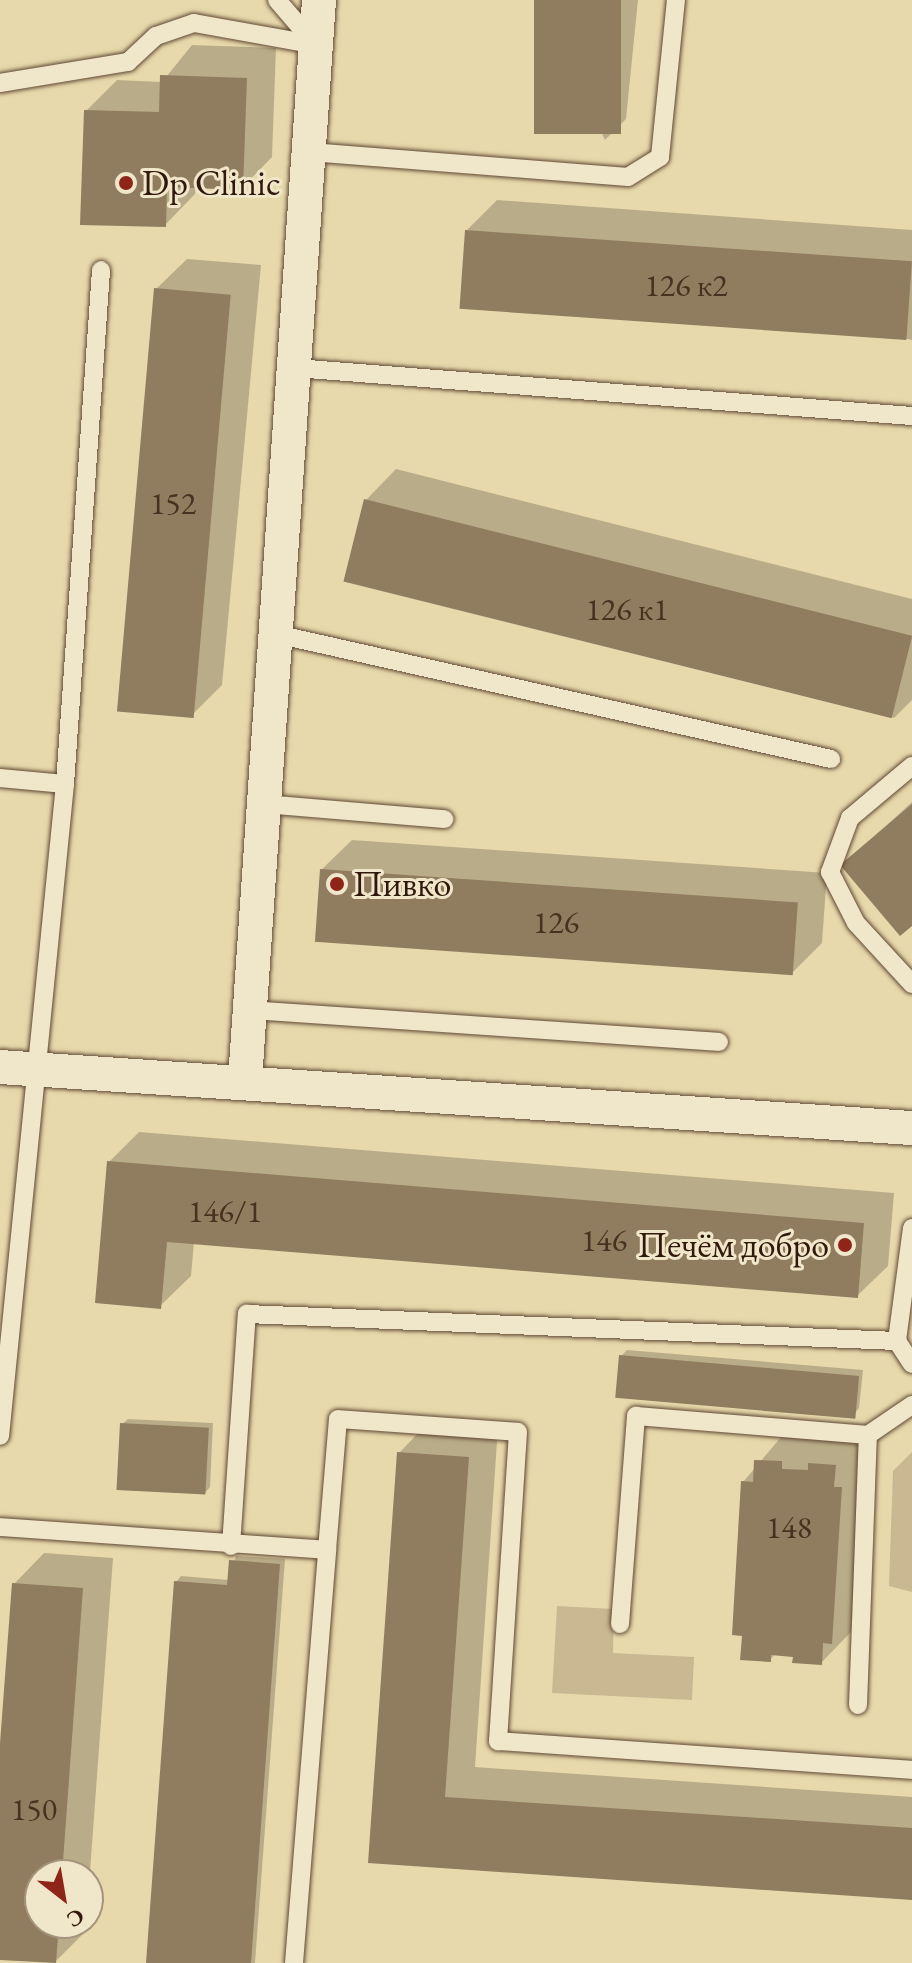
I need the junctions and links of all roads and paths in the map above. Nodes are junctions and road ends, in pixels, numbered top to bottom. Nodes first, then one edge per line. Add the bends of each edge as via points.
1 (277, 0) edge
2 (319, 0) edge
3 (676, 0) edge
4 (316, 45) junction
5 (0, 83) edge
6 (310, 152) junction
7 (101, 270) dead end
8 (295, 368) junction
9 (912, 416) edge
10 (276, 634) junction
11 (831, 759) dead end
12 (912, 766) edge
13 (0, 778) edge
14 (65, 784) junction
15 (264, 804) junction
16 (444, 819) dead end
17 (912, 984) edge
18 (250, 1010) junction
19 (719, 1042) dead end
20 (0, 1067) edge
21 (40, 1068) junction
22 (245, 1080) junction
23 (912, 1128) edge
24 (912, 1228) edge
25 (6, 1305) edge
26 (897, 1341) junction
27 (912, 1364) edge
28 (912, 1405) edge
29 (868, 1435) junction
30 (0, 1436) edge
31 (0, 1527) edge
32 (231, 1546) junction
33 (327, 1550) junction
34 (620, 1624) dead end
35 (858, 1705) dead end
36 (912, 1770) edge
37 (294, 1963) edge

1 - 4 lane
2 - 4 street
3 - 6 lane via 660,157 628,177
4 - 5 lane via 194,23 156,36 128,62
4 - 6 street
6 - 8 street
7 - 14 lane
8 - 9 lane
8 - 10 street
10 - 11 lane
10 - 15 street
12 - 17 lane via 850,818 830,872 856,923
13 - 14 lane
14 - 21 lane
15 - 16 lane
15 - 18 street
18 - 19 lane
18 - 22 street
20 - 21 street
21 - 22 street
21 - 25 lane
22 - 23 street
24 - 26 lane
25 - 30 lane
26 - 27 lane
26 - 32 lane via 247,1314
28 - 29 lane
29 - 34 lane via 636,1416
29 - 35 lane
31 - 32 lane
32 - 33 lane
33 - 36 lane via 338,1419 518,1432 498,1741
33 - 37 lane

